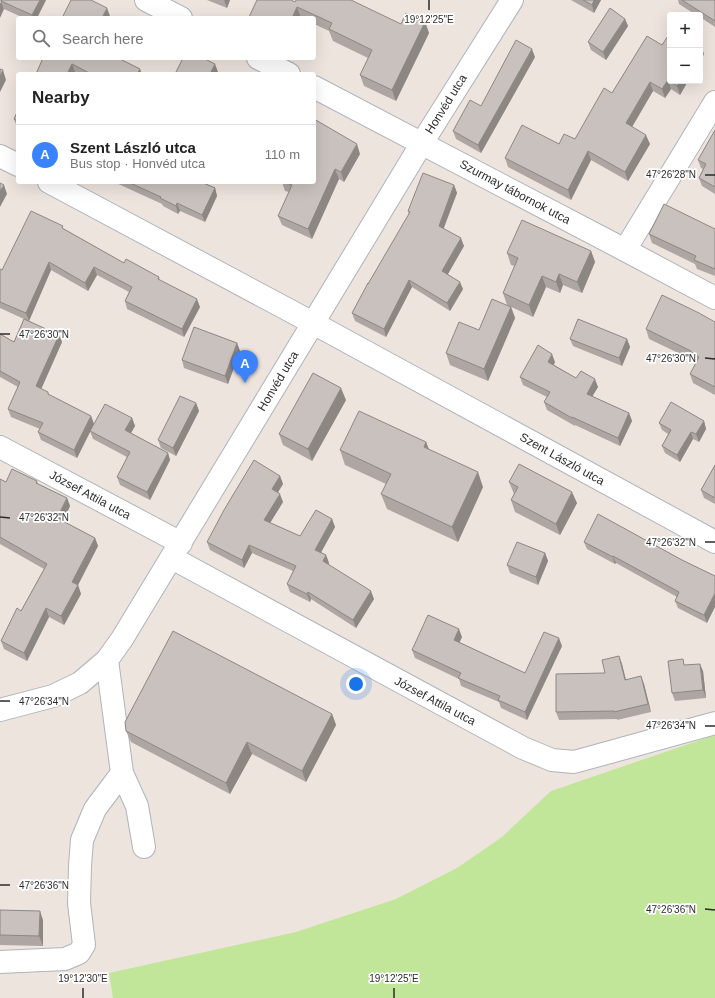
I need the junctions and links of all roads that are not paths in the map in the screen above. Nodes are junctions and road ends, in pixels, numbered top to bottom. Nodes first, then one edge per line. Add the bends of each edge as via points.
1 (146, 0) edge
2 (512, 0) edge
3 (177, 16) edge
4 (262, 60) edge
5 (285, 72) edge
6 (316, 88) edge
7 (715, 102) edge
8 (422, 143) junction
9 (0, 156) edge
10 (16, 164) edge
11 (53, 184) edge
12 (625, 250) junction
13 (715, 298) edge
14 (313, 323) junction
15 (0, 447) edge
16 (715, 542) edge
17 (176, 550) junction
18 (107, 660) junction
19 (0, 710) edge
20 (715, 722) edge
21 (122, 773) junction
22 (144, 847) dead end
23 (0, 962) edge

1 - 3 street
2 - 8 street, Honvéd utca
4 - 5 street
6 - 8 street, Szurmay tábornok utca
7 - 12 street
8 - 12 street, Szurmay tábornok utca
8 - 14 street, Honvéd utca
9 - 10 street
11 - 14 street, Szent László utca
12 - 13 street, Szurmay tábornok utca
14 - 16 street, Szent László utca
14 - 17 street, Honvéd utca
15 - 17 street, József Attila utca
17 - 18 street, Honvéd utca
17 - 20 street, József Attila utca via 523,748 552,760 574,762
18 - 19 street, Honvéd utca via 80,683 53,696
18 - 21 street
21 - 22 street via 137,806
21 - 23 street via 95,809 82,840 80,903 84,945 79,954 65,959

